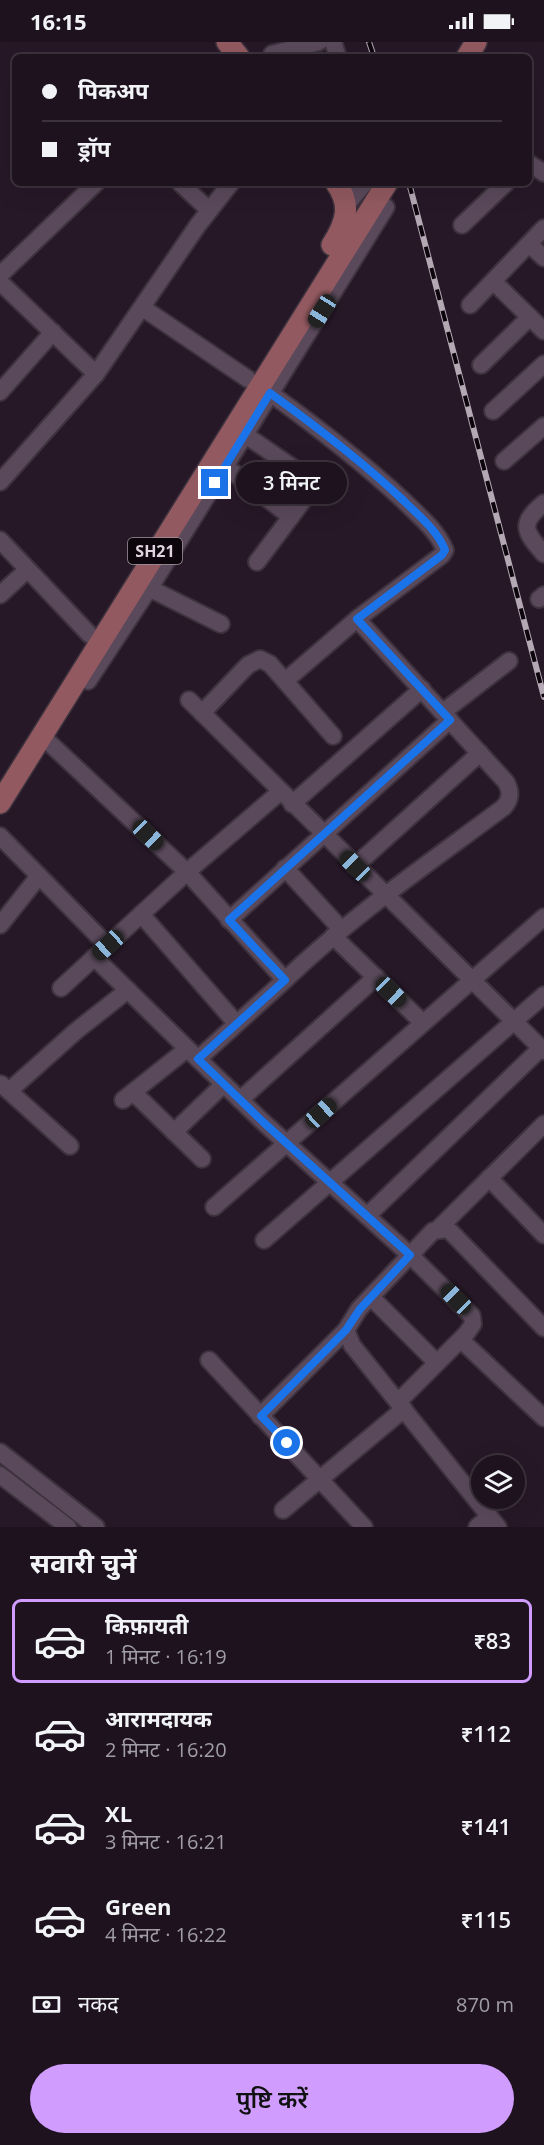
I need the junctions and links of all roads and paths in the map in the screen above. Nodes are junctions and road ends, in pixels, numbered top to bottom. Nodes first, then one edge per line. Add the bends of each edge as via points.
1 (319, 42) edge
2 (272, 54) dead end
3 (93, 186) edge
4 (183, 186) edge
5 (229, 186) edge
6 (338, 186) edge
7 (362, 186) edge
8 (385, 186) edge
9 (503, 186) edge
10 (347, 204) junction
11 (386, 207) dead end
12 (209, 210) junction
13 (462, 225) dead end
14 (544, 228) edge
15 (529, 243) junction
16 (544, 258) edge
17 (0, 275) edge
18 (0, 282) edge
19 (494, 282) junction
20 (470, 305) dead end
21 (143, 308) junction
22 (530, 317) junction
23 (544, 331) edge
24 (53, 332) junction
25 (544, 364) edge
26 (481, 365) dead end
27 (96, 374) junction
28 (248, 380) junction
29 (0, 392) edge
30 (270, 393) junction
31 (492, 411) dead end
32 (544, 426) edge
33 (244, 434) junction
34 (504, 460) dead end
35 (225, 466) junction
36 (0, 482) edge
37 (544, 503) edge
38 (291, 517) junction
39 (0, 540) edge
40 (544, 554) edge
41 (257, 562) dead end
42 (27, 570) junction
43 (149, 588) junction
44 (0, 595) edge
45 (357, 619) junction
46 (221, 624) dead end
47 (90, 635) junction
48 (509, 661) dead end
49 (285, 681) junction
50 (422, 689) junction
51 (189, 700) dead end
52 (202, 713) junction
53 (446, 716) junction
54 (333, 736) dead end
55 (41, 738) junction
56 (480, 753) junction
57 (280, 792) junction
58 (0, 803) edge
59 (292, 804) junction
60 (322, 834) junction
61 (0, 836) edge
62 (355, 866) junction
63 (285, 868) junction
64 (187, 872) junction
65 (39, 876) junction
66 (385, 893) junction
67 (141, 914) junction
68 (544, 916) edge
69 (229, 920) junction
70 (0, 925) edge
71 (337, 932) junction
72 (108, 945) junction
73 (94, 957) junction
74 (376, 977) junction
75 (472, 978) junction
76 (285, 980) junction
77 (61, 988) dead end
78 (128, 990) junction
79 (544, 995) edge
80 (514, 1020) junction
81 (422, 1022) junction
82 (236, 1023) junction
83 (543, 1050) edge
84 (193, 1054) junction
85 (224, 1084) junction
86 (4, 1087) edge
87 (240, 1100) junction
88 (544, 1124) edge
89 (174, 1132) junction
90 (287, 1143) junction
91 (70, 1146) dead end
92 (202, 1159) dead end
93 (489, 1178) junction
94 (330, 1182) junction
95 (214, 1207) dead end
96 (367, 1216) junction
97 (541, 1225) edge
98 (439, 1228) junction
99 (264, 1240) dead end
100 (410, 1255) junction
101 (371, 1297) junction
102 (544, 1328) edge
103 (346, 1330) junction
104 (461, 1340) junction
105 (209, 1360) dead end
106 (436, 1363) junction
107 (401, 1406) junction
108 (261, 1416) junction
109 (544, 1418) edge
110 (0, 1452) edge
111 (0, 1475) edge
112 (322, 1480) junction
113 (283, 1510) dead end
114 (488, 1524) edge
115 (68, 1527) edge
116 (96, 1527) edge
117 (364, 1527) edge

1 - 2 street
3 - 17 street
4 - 12 street
5 - 12 street
6 - 10 main road
7 - 10 street
8 - 55 main road, SH21
9 - 13 street
10 - 28 main road via 346,220 337,238
11 - 30 street
12 - 21 street
14 - 15 street
15 - 16 street
15 - 19 street
18 - 24 street
19 - 20 street
19 - 22 street
21 - 27 street
21 - 28 street
22 - 23 street
22 - 26 street
24 - 27 street
24 - 29 street
25 - 31 street
27 - 36 street
28 - 47 main road
30 - 33 street
30 - 45 street via 339,443 388,486 425,521 445,550
32 - 34 street
33 - 35 street
33 - 38 street via 312,481 312,490
35 - 38 street
35 - 43 street
37 - 40 street via 531,513 526,526
38 - 41 street
39 - 42 street
42 - 44 street
42 - 47 street
43 - 46 street
43 - 55 street
45 - 49 street
45 - 50 street
47 - 55 main road via 40,714
48 - 53 street
49 - 52 street via 266,661 255,661
49 - 54 street
50 - 53 street
50 - 59 street
51 - 52 street
52 - 57 street
53 - 56 street
53 - 60 street
55 - 58 main road, SH21
55 - 64 street
56 - 62 street
56 - 66 street via 506,782 510,790 508,803
57 - 59 street
57 - 64 street
59 - 60 street
60 - 62 street
60 - 63 street
61 - 65 street
62 - 66 street
63 - 69 street
63 - 71 street
64 - 67 street
64 - 69 street
65 - 70 street
65 - 72 street
66 - 71 street
66 - 75 street
67 - 72 street
67 - 82 street
68 - 75 street
69 - 76 street
71 - 74 street
71 - 76 street
72 - 73 street
73 - 77 street
73 - 78 street
74 - 81 street
74 - 87 street
75 - 80 street
75 - 81 street
76 - 82 street
78 - 84 street
78 - 86 street
79 - 80 street
80 - 83 street
80 - 94 street
81 - 90 street
82 - 84 street
83 - 96 street
84 - 85 street
84 - 89 street via 128,1096
85 - 87 street
85 - 89 street
86 - 91 street
87 - 90 street
88 - 93 street
89 - 92 street
90 - 94 street
90 - 95 street
93 - 97 street
93 - 98 street
94 - 96 street
94 - 99 street
96 - 100 street
98 - 100 street
98 - 102 street via 451,1232
100 - 101 street
100 - 104 street via 472,1316 473,1324
101 - 103 street
101 - 106 street
103 - 107 street via 352,1345
103 - 108 street
104 - 106 street
104 - 109 street
105 - 108 street
106 - 107 street
107 - 112 street
107 - 114 street
108 - 112 street
110 - 116 street
111 - 115 street
112 - 113 street
112 - 117 street

